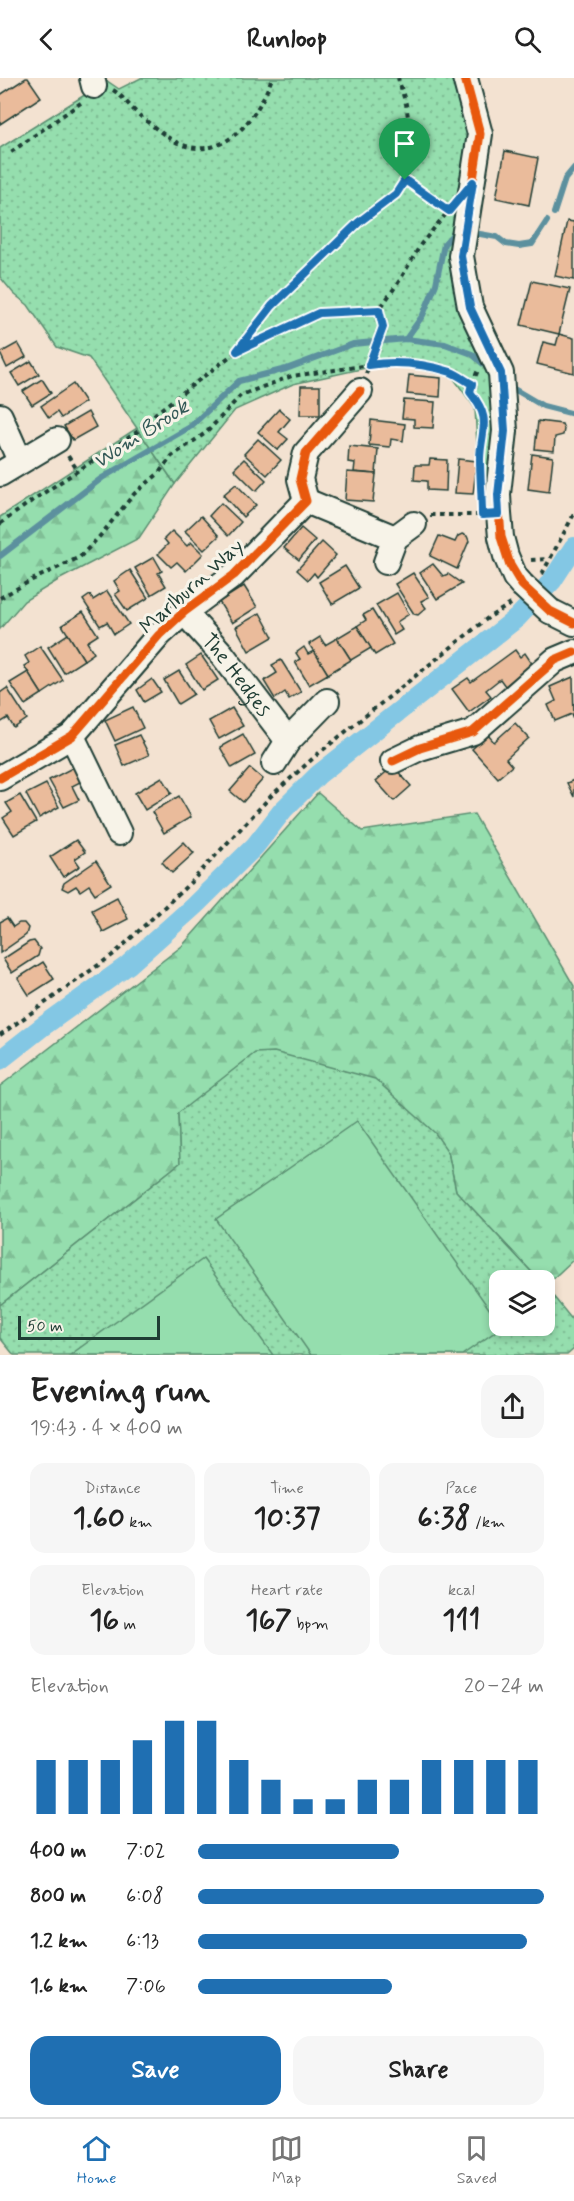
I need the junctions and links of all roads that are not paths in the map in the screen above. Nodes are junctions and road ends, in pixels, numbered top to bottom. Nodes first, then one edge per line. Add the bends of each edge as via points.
1 (465, 78) edge
2 (360, 391) dead end
3 (0, 416) edge
4 (57, 440) dead end
5 (10, 468) edge
6 (306, 501) junction
7 (386, 562) dead end
8 (184, 612) junction
9 (574, 623) edge
10 (574, 652) edge
11 (327, 701) dead end
12 (72, 736) junction
13 (288, 741) junction
14 (393, 761) dead end
15 (274, 762) dead end
16 (0, 778) edge
17 (119, 833) dead end

1 - 9 street, bridge via 480,134 461,256 470,307 501,373 505,431 498,495 501,537 515,576 525,589 550,612
2 - 6 street via 306,453 300,479
3 - 5 street
4 - 5 street
6 - 7 street via 404,531
6 - 8 street, Marlburn Way via 234,575
8 - 12 street, Marlburn Way via 159,635
8 - 13 street, The Hedges via 221,653
10 - 14 street via 555,660 473,732 420,748
11 - 13 street, The Hedges
12 - 16 street, Marlburn Way
12 - 17 street
13 - 15 street, The Hedges

